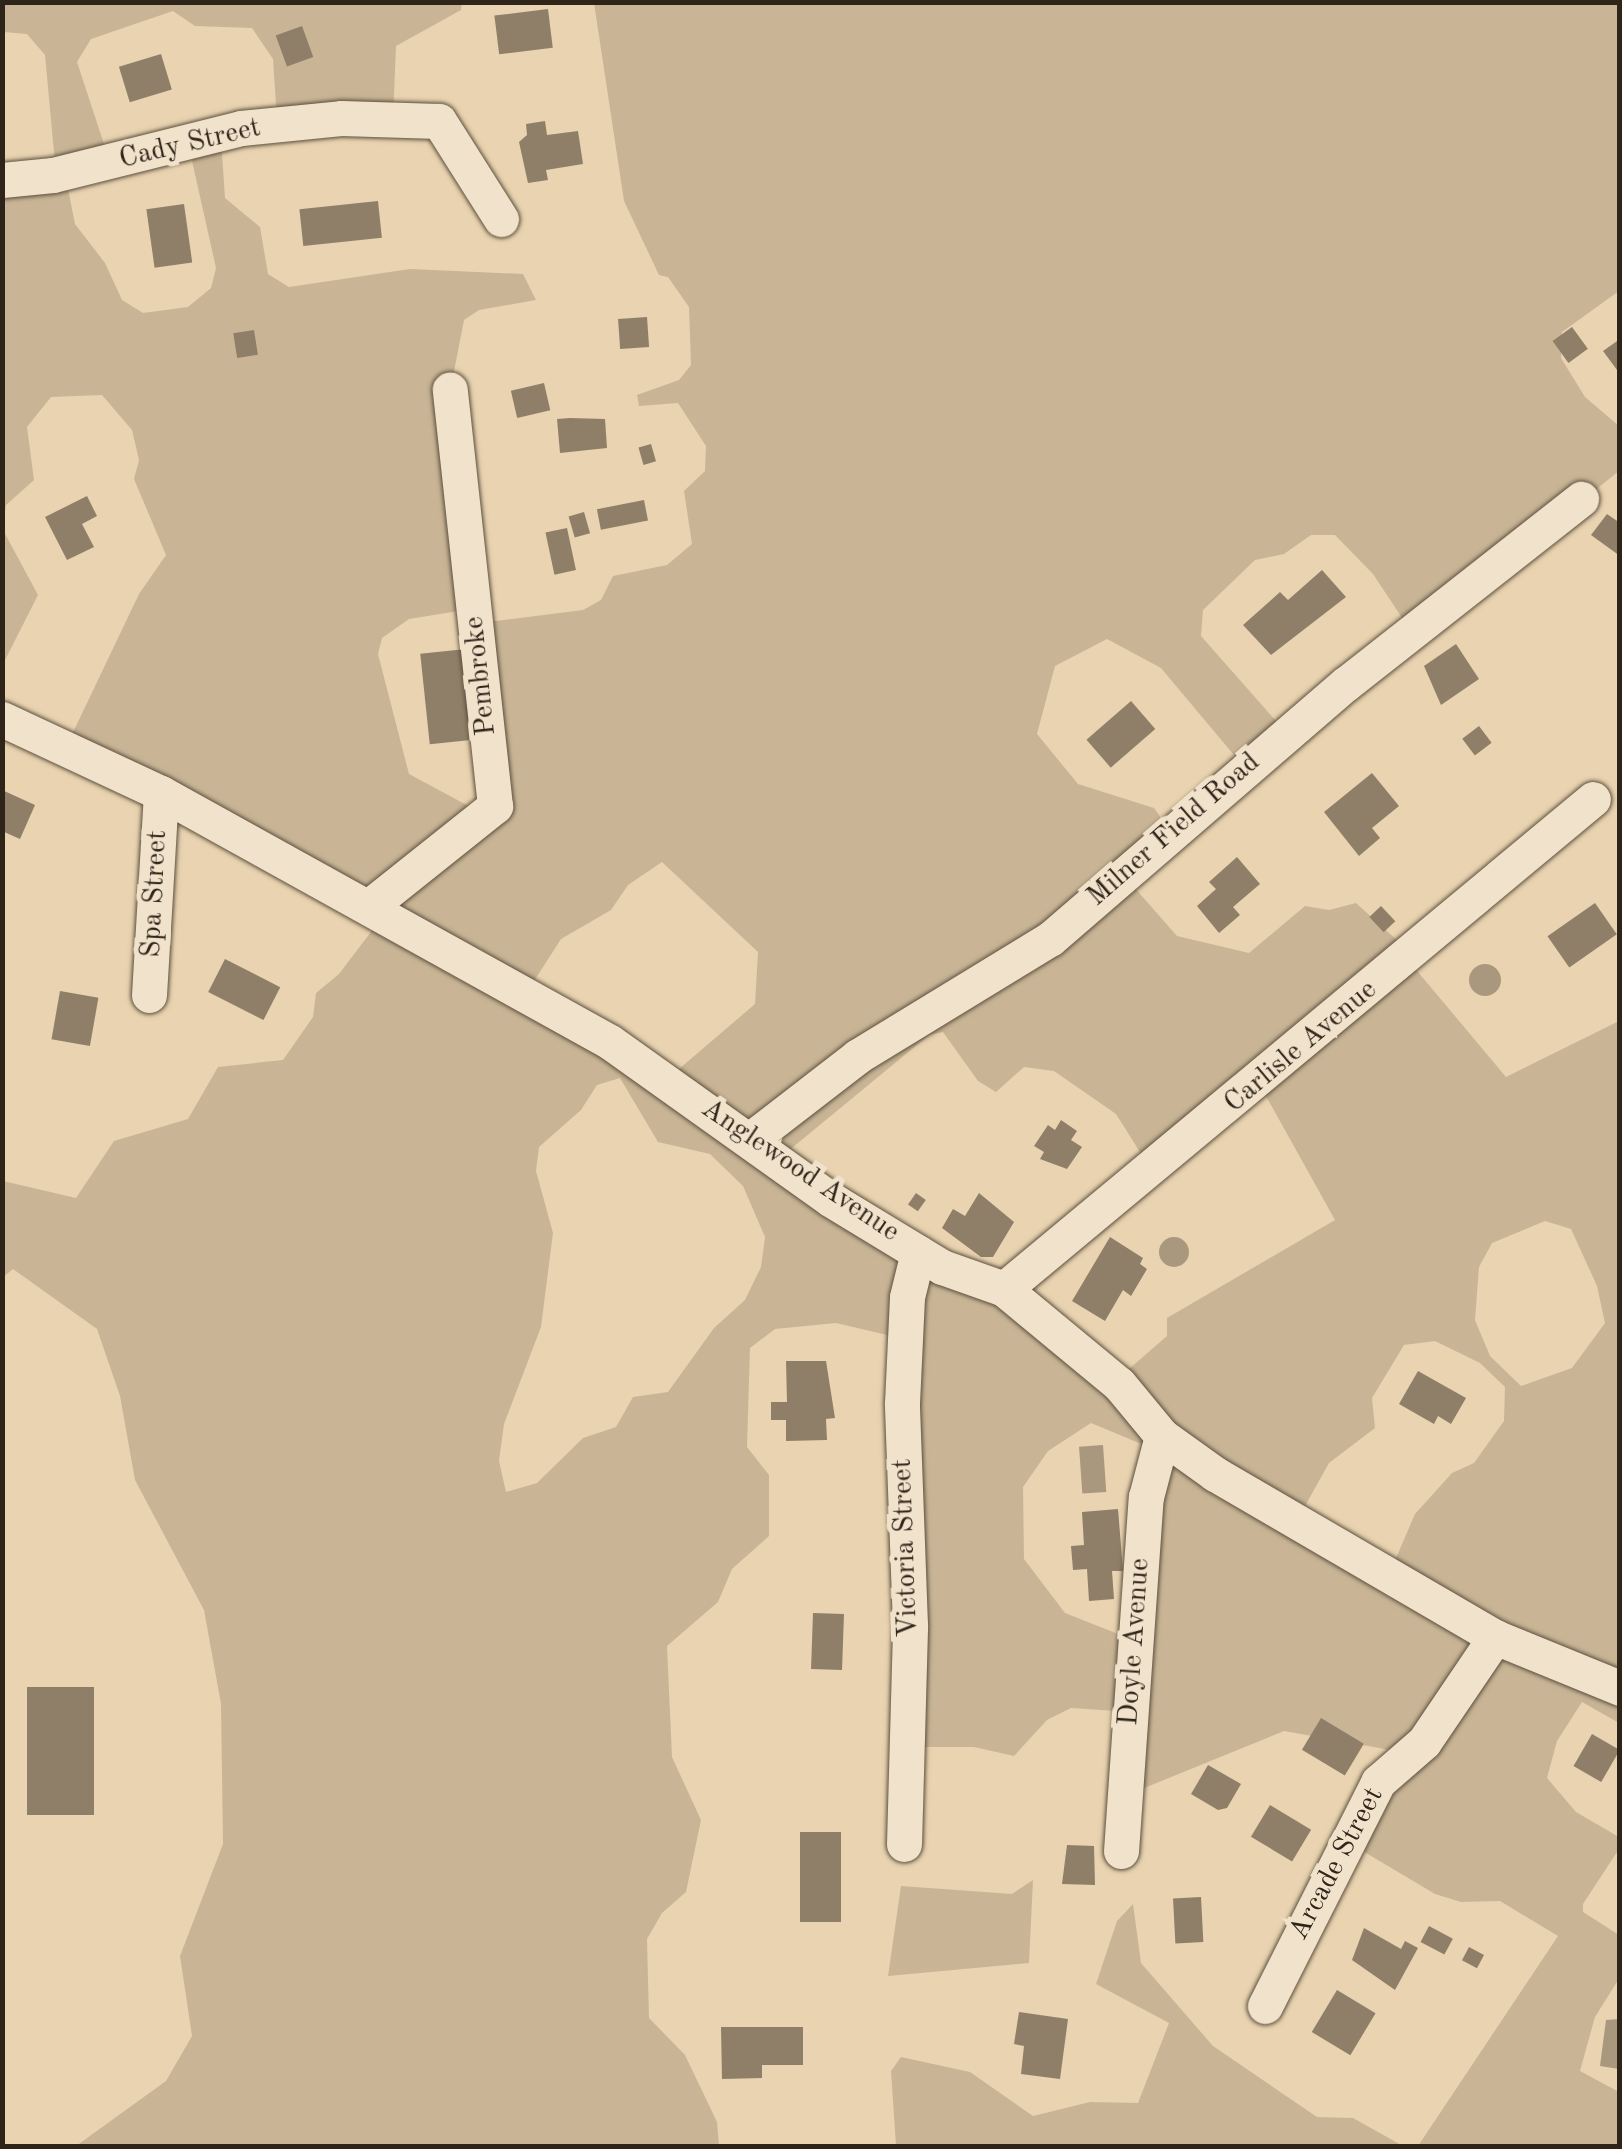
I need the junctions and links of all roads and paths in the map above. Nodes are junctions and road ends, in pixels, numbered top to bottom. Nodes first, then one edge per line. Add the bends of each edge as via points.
1 (2, 180) edge
2 (501, 219) dead end
3 (450, 389) dead end
4 (1581, 500) dead end
5 (2, 719) edge
6 (161, 793) junction
7 (1594, 799) dead end
8 (372, 906) junction
9 (149, 995) dead end
10 (752, 1138) junction
11 (918, 1252) junction
12 (1004, 1289) junction
13 (1162, 1436) junction
14 (1494, 1636) junction
15 (1620, 1688) edge
16 (904, 1844) dead end
17 (1122, 1851) dead end
18 (1265, 2006) dead end

1 - 2 street, Cady Street via 53,175 241,128 342,118 439,121
3 - 8 street, Pembroke via 495,806
4 - 10 street, Milner Field Road via 1331,696 1050,940 858,1056
5 - 6 street, Anglewood Avenue
6 - 8 street, Anglewood Avenue
6 - 9 street, Spa Street
7 - 12 street, Carlisle Avenue
8 - 10 street, Anglewood Avenue via 610,1042
10 - 11 street, Anglewood Avenue via 830,1199
11 - 12 street, Anglewood Avenue
11 - 16 street, Victoria Street via 907,1298 902,1402 910,1625
12 - 13 street, Anglewood Avenue via 1119,1384
13 - 14 street, Anglewood Avenue via 1215,1474
13 - 17 street, Doyle Avenue via 1146,1498
14 - 15 street, Anglewood Avenue
14 - 18 street, Arcade Street via 1426,1740 1378,1782

